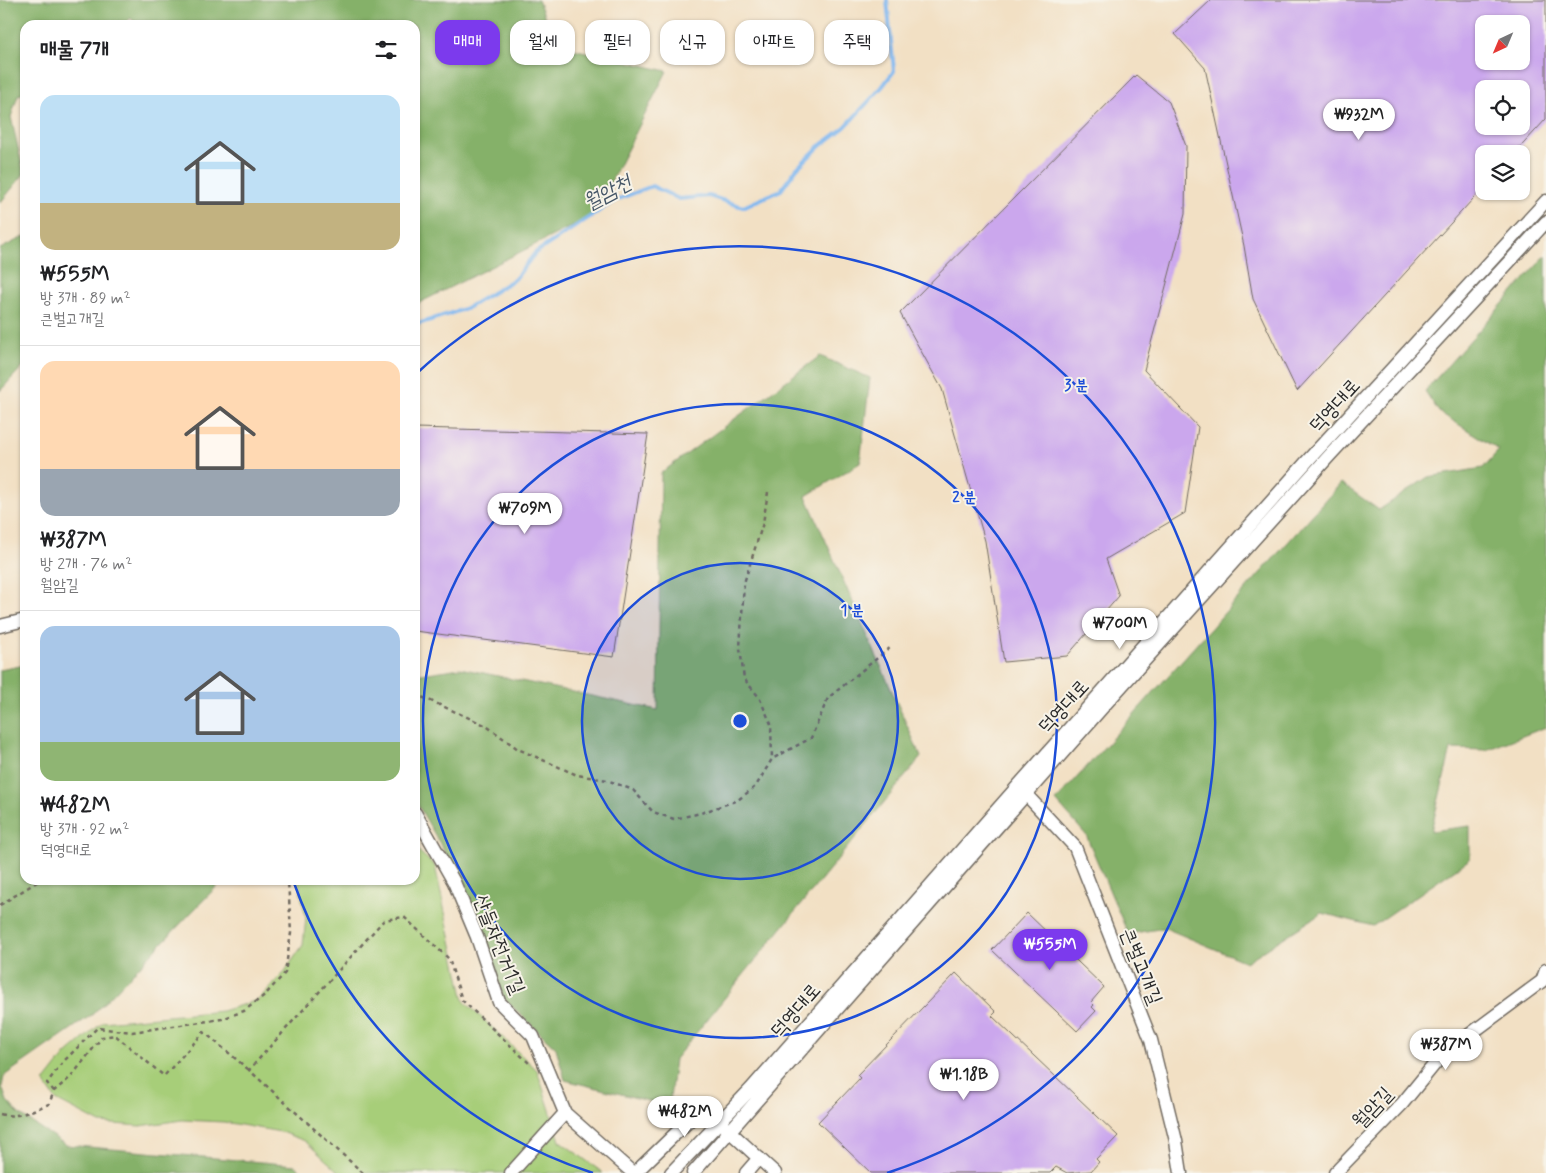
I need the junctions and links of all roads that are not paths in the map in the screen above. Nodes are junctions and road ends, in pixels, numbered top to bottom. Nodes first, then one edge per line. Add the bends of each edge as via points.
1 (1546, 200) edge
2 (1546, 222) edge
3 (20, 621) edge
4 (0, 626) edge
5 (1021, 790) junction
6 (420, 823) edge
7 (1546, 970) edge
8 (565, 1113) junction
9 (719, 1122) junction
10 (730, 1132) junction
11 (758, 1158) junction
12 (511, 1173) edge
13 (634, 1173) edge
14 (671, 1173) edge
15 (693, 1173) edge
16 (746, 1173) edge
17 (775, 1173) edge
18 (1182, 1173) edge
19 (1335, 1173) edge

1 - 5 street, 덕영대로 via 1310,458
2 - 5 street, 덕영대로
3 - 4 street
5 - 9 street, 덕영대로
5 - 10 street, 덕영대로
5 - 18 street, 큰벌고개길 via 1075,847 1151,1040
6 - 8 street, 산들자전거1길 via 454,882 499,1002 533,1036
7 - 19 street, 월암길 via 1542,981 1442,1055 1402,1104
8 - 12 street
8 - 13 street
9 - 10 street
9 - 13 street via 703,1107
9 - 14 street, 덕영대로
10 - 11 street
10 - 15 street, 덕영대로
11 - 16 street
11 - 17 street

